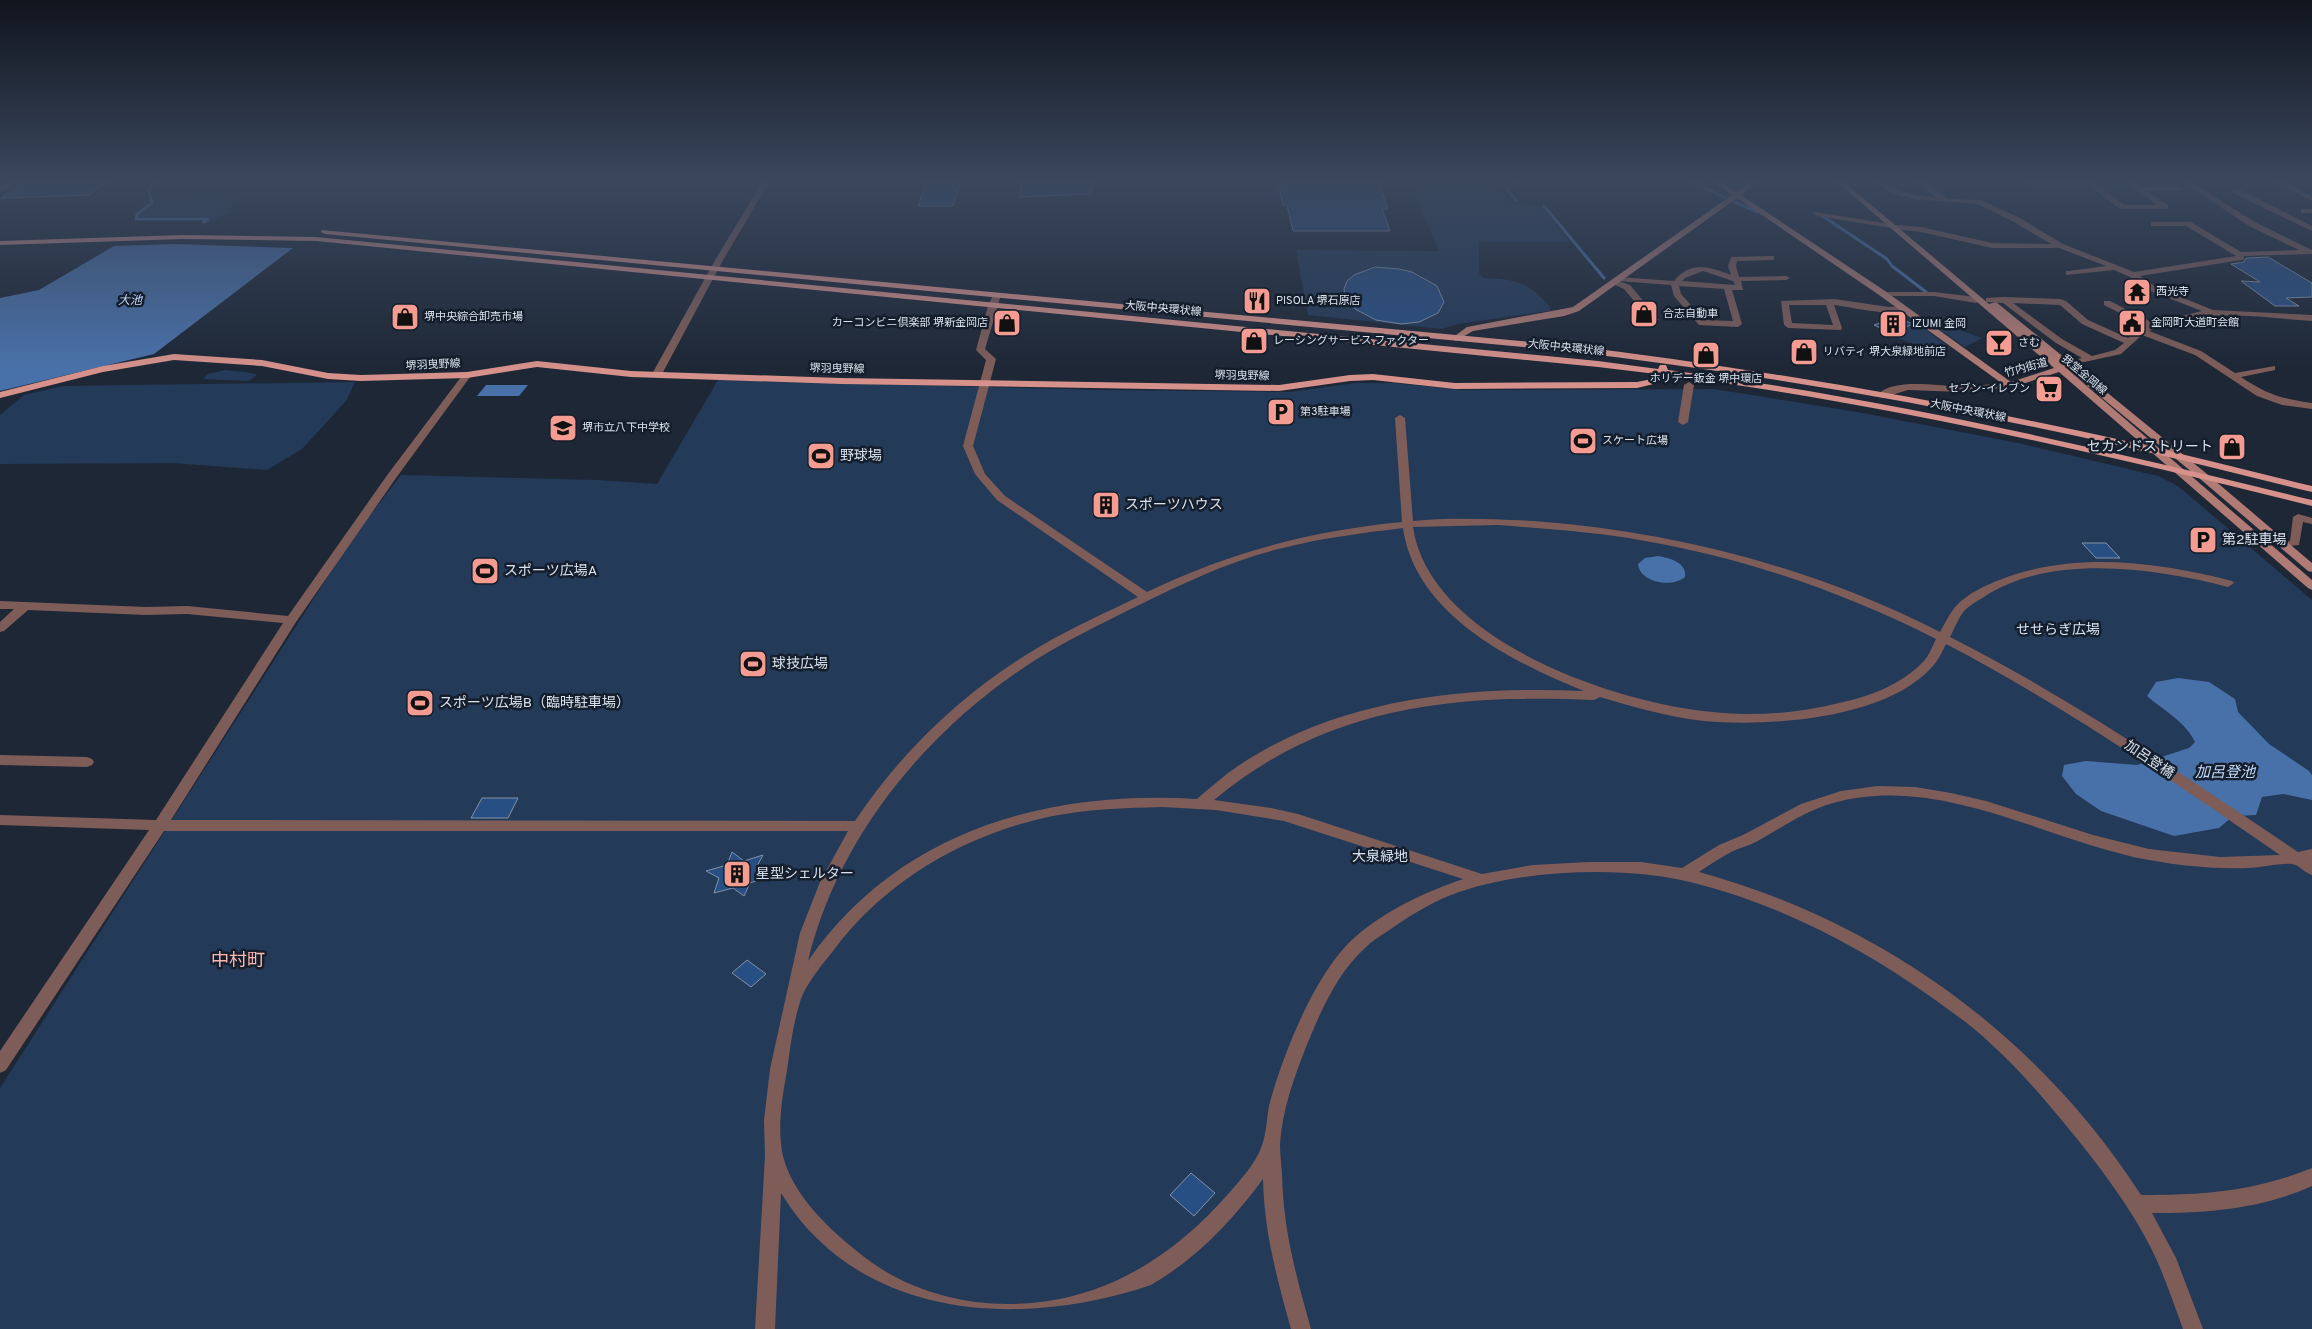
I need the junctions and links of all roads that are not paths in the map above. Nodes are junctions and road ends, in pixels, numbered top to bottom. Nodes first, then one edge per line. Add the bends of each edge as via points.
1 (367, 244) edge
2 (465, 244) edge
3 (730, 244) edge
4 (1667, 244) edge
5 (1810, 244) edge
6 (1915, 244) edge
7 (1918, 244) edge
8 (1981, 244) edge
9 (2057, 244) edge
10 (2222, 244) edge
11 (2293, 244) edge
12 (2060, 246) junction
13 (2311, 253) edge
14 (2239, 254) junction
15 (1771, 258) dead end
16 (2115, 267) junction
17 (716, 268) junction
18 (2069, 273) dead end
19 (2133, 275) junction
20 (710, 278) junction
21 (1786, 278) dead end
22 (1736, 279) junction
23 (1615, 281) junction
24 (1675, 284) junction
25 (1726, 287) junction
26 (1884, 294) junction
27 (997, 295) junction
28 (2003, 299) junction
29 (1976, 300) junction
30 (1989, 300) junction
31 (1829, 302) junction
32 (2107, 303) dead end
33 (992, 306) junction
34 (1905, 310) junction
35 (2211, 312) junction
36 (2312, 318) edge
37 (1655, 320) dead end
38 (2153, 327) junction
39 (2141, 331) junction
40 (1456, 338) junction
41 (2129, 342) junction
42 (2089, 358) junction
43 (1662, 359) junction
44 (2069, 364) junction
45 (2272, 368) dead end
46 (2060, 370) junction
47 (1663, 372) junction
48 (657, 374) junction
49 (467, 375) junction
50 (2235, 376) junction
51 (986, 382) junction
52 (1689, 385) dead end
53 (2010, 385) junction
54 (0, 395) edge
55 (1882, 395) junction
56 (2312, 406) edge
57 (1400, 418) dead end
58 (1683, 422) dead end
59 (2155, 451) junction
60 (2181, 457) junction
61 (2179, 469) junction
62 (2203, 476) junction
63 (2312, 489) edge
64 (2312, 503) edge
65 (2312, 521) edge
66 (1407, 525) junction
67 (2284, 545) junction
68 (2312, 569) edge
69 (2228, 583) dead end
70 (2312, 586) edge
71 (1146, 597) junction
72 (0, 605) edge
73 (25, 606) junction
74 (291, 620) junction
75 (0, 628) edge
76 (1944, 637) junction
77 (1606, 697) junction
78 (0, 760) edge
79 (78, 765) dead end
80 (1201, 803) junction
81 (0, 820) edge
82 (161, 824) junction
83 (860, 826) junction
84 (2312, 855) edge
85 (2297, 859) junction
86 (2312, 869) edge
87 (1686, 874) junction
88 (1479, 878) junction
89 (792, 998) junction
90 (0, 1065) edge
91 (1272, 1148) junction
92 (773, 1158) junction
93 (2312, 1177) edge
94 (2135, 1204) junction
95 (765, 1329) edge
96 (1301, 1329) edge
97 (2193, 1329) edge

1 - 20 main road, 大阪中央環状線
2 - 17 main road, 大阪中央環状線
3 - 17 street
4 - 23 main road
5 - 26 main road
6 - 29 main road, 我堂金岡線
7 - 30 main road, 我堂金岡線
8 - 12 street via 2025,248
9 - 12 street
10 - 14 street
11 - 13 street
12 - 16 street
13 - 14 street
14 - 19 street via 2241,258
15 - 22 street via 1734,259 1732,266
16 - 18 street
16 - 19 street
17 - 20 street
17 - 27 main road, 大阪中央環状線
19 - 35 street via 2153,289
20 - 33 main road, 大阪中央環状線
20 - 48 street
21 - 22 street
22 - 24 street via 1703,268 1682,276
22 - 25 street via 1740,288
23 - 24 street
23 - 37 street via 1627,287
23 - 40 main road via 1576,309 1470,329
24 - 25 street
24 - 25 street via 1677,294 1702,323 1738,324
26 - 29 street via 1934,294
26 - 34 main road
27 - 33 street
27 - 40 main road, 大阪中央環状線
28 - 30 street
28 - 41 street via 2047,299 2063,303 2084,322
28 - 42 street via 2059,342
29 - 46 main road, 我堂金岡線
30 - 44 main road, 我堂金岡線
31 - 31 street via 1784,303 1788,325 1838,328
31 - 34 street
32 - 38 street
33 - 47 main road, 大阪中央環状線
33 - 51 street via 980,350 990,359
34 - 53 main road
35 - 36 street, 竹内街道
35 - 38 street, 竹内街道
38 - 39 street, 竹内街道
39 - 41 street, 竹内街道
39 - 50 street via 2186,347
40 - 43 main road, 大阪中央環状線
41 - 42 street, 竹内街道 via 2118,352
42 - 44 street, 竹内街道
43 - 47 main road
43 - 55 main road, 大阪中央環状線
44 - 46 main road, 竹内街道
44 - 60 main road, 我堂金岡線
45 - 50 street
46 - 53 main road, 竹内街道
46 - 59 main road, 我堂金岡線
47 - 51 main road, 堺羽曳野線 via 1655,381 1636,385 1455,386 1373,377 1279,388
47 - 61 main road, 大阪中央環状線 via 1895,409
48 - 49 main road, 堺羽曳野線 via 537,364
48 - 51 main road, 堺羽曳野線 via 840,381
49 - 54 main road, 堺羽曳野線 via 328,376 262,363 174,357 103,369
49 - 74 street
50 - 56 street via 2260,394 2282,402
51 - 71 street via 968,446 972,460 985,481 1002,498
52 - 58 street
53 - 55 street, 竹内街道 via 1968,389 1906,387
55 - 59 main road, 大阪中央環状線
57 - 66 street
59 - 60 main road, 大阪中央環状線
59 - 61 main road, 我堂金岡線
60 - 62 main road, 我堂金岡線
60 - 63 main road, 大阪中央環状線
61 - 62 main road, 大阪中央環状線
61 - 70 main road, 我堂金岡線
62 - 64 main road, 大阪中央環状線
62 - 67 main road, 我堂金岡線
65 - 67 street via 2298,517 2295,543
66 - 71 street, 加呂登橋 via 1313,538 1268,549 1213,566
66 - 76 street, 加呂登橋 via 1558,525 1629,534 1784,572 1858,599
66 - 77 street via 1418,564 1450,607 1479,632 1515,656
67 - 68 main road, 我堂金岡線
69 - 76 street via 2200,576 2124,567 2082,567 2028,574 1988,589 1964,605
71 - 83 street, 加呂登橋 via 1024,661 960,710 900,774
72 - 73 street
73 - 74 street via 187,610
73 - 75 street
74 - 82 street
76 - 77 street via 1927,666 1898,687 1825,713 1751,719 1709,716
76 - 85 street, 加呂登橋 via 2004,668 2101,727
77 - 80 street via 1498,692 1385,708 1297,738 1243,769
78 - 79 street
80 - 88 street via 1322,826
80 - 89 street via 1119,803 1060,809 1003,823 954,842 912,866 861,908 830,942
81 - 82 street
82 - 83 street
82 - 90 street
83 - 89 street, 加呂登橋 via 811,921
84 - 85 street
85 - 86 street, 加呂登橋
85 - 87 street via 2212,862 2180,859 2128,850 1979,803 1921,792 1874,791 1815,803 1722,850
87 - 88 street via 1580,867
87 - 94 street via 1785,906 1848,936 1923,982 1992,1033 2055,1098 2104,1158
88 - 91 street via 1408,908 1358,944 1328,985 1300,1042 1277,1105
89 - 92 street, 加呂登橋 via 775,1090
91 - 92 street via 1244,1191 1194,1242 1144,1279 1085,1303 1020,1316 949,1309 885,1284 835,1247 793,1197
91 - 96 street via 1272,1206 1281,1258
92 - 95 street, 加呂登橋
93 - 94 street via 2297,1185 2245,1198 2186,1204
94 - 97 street via 2164,1254

